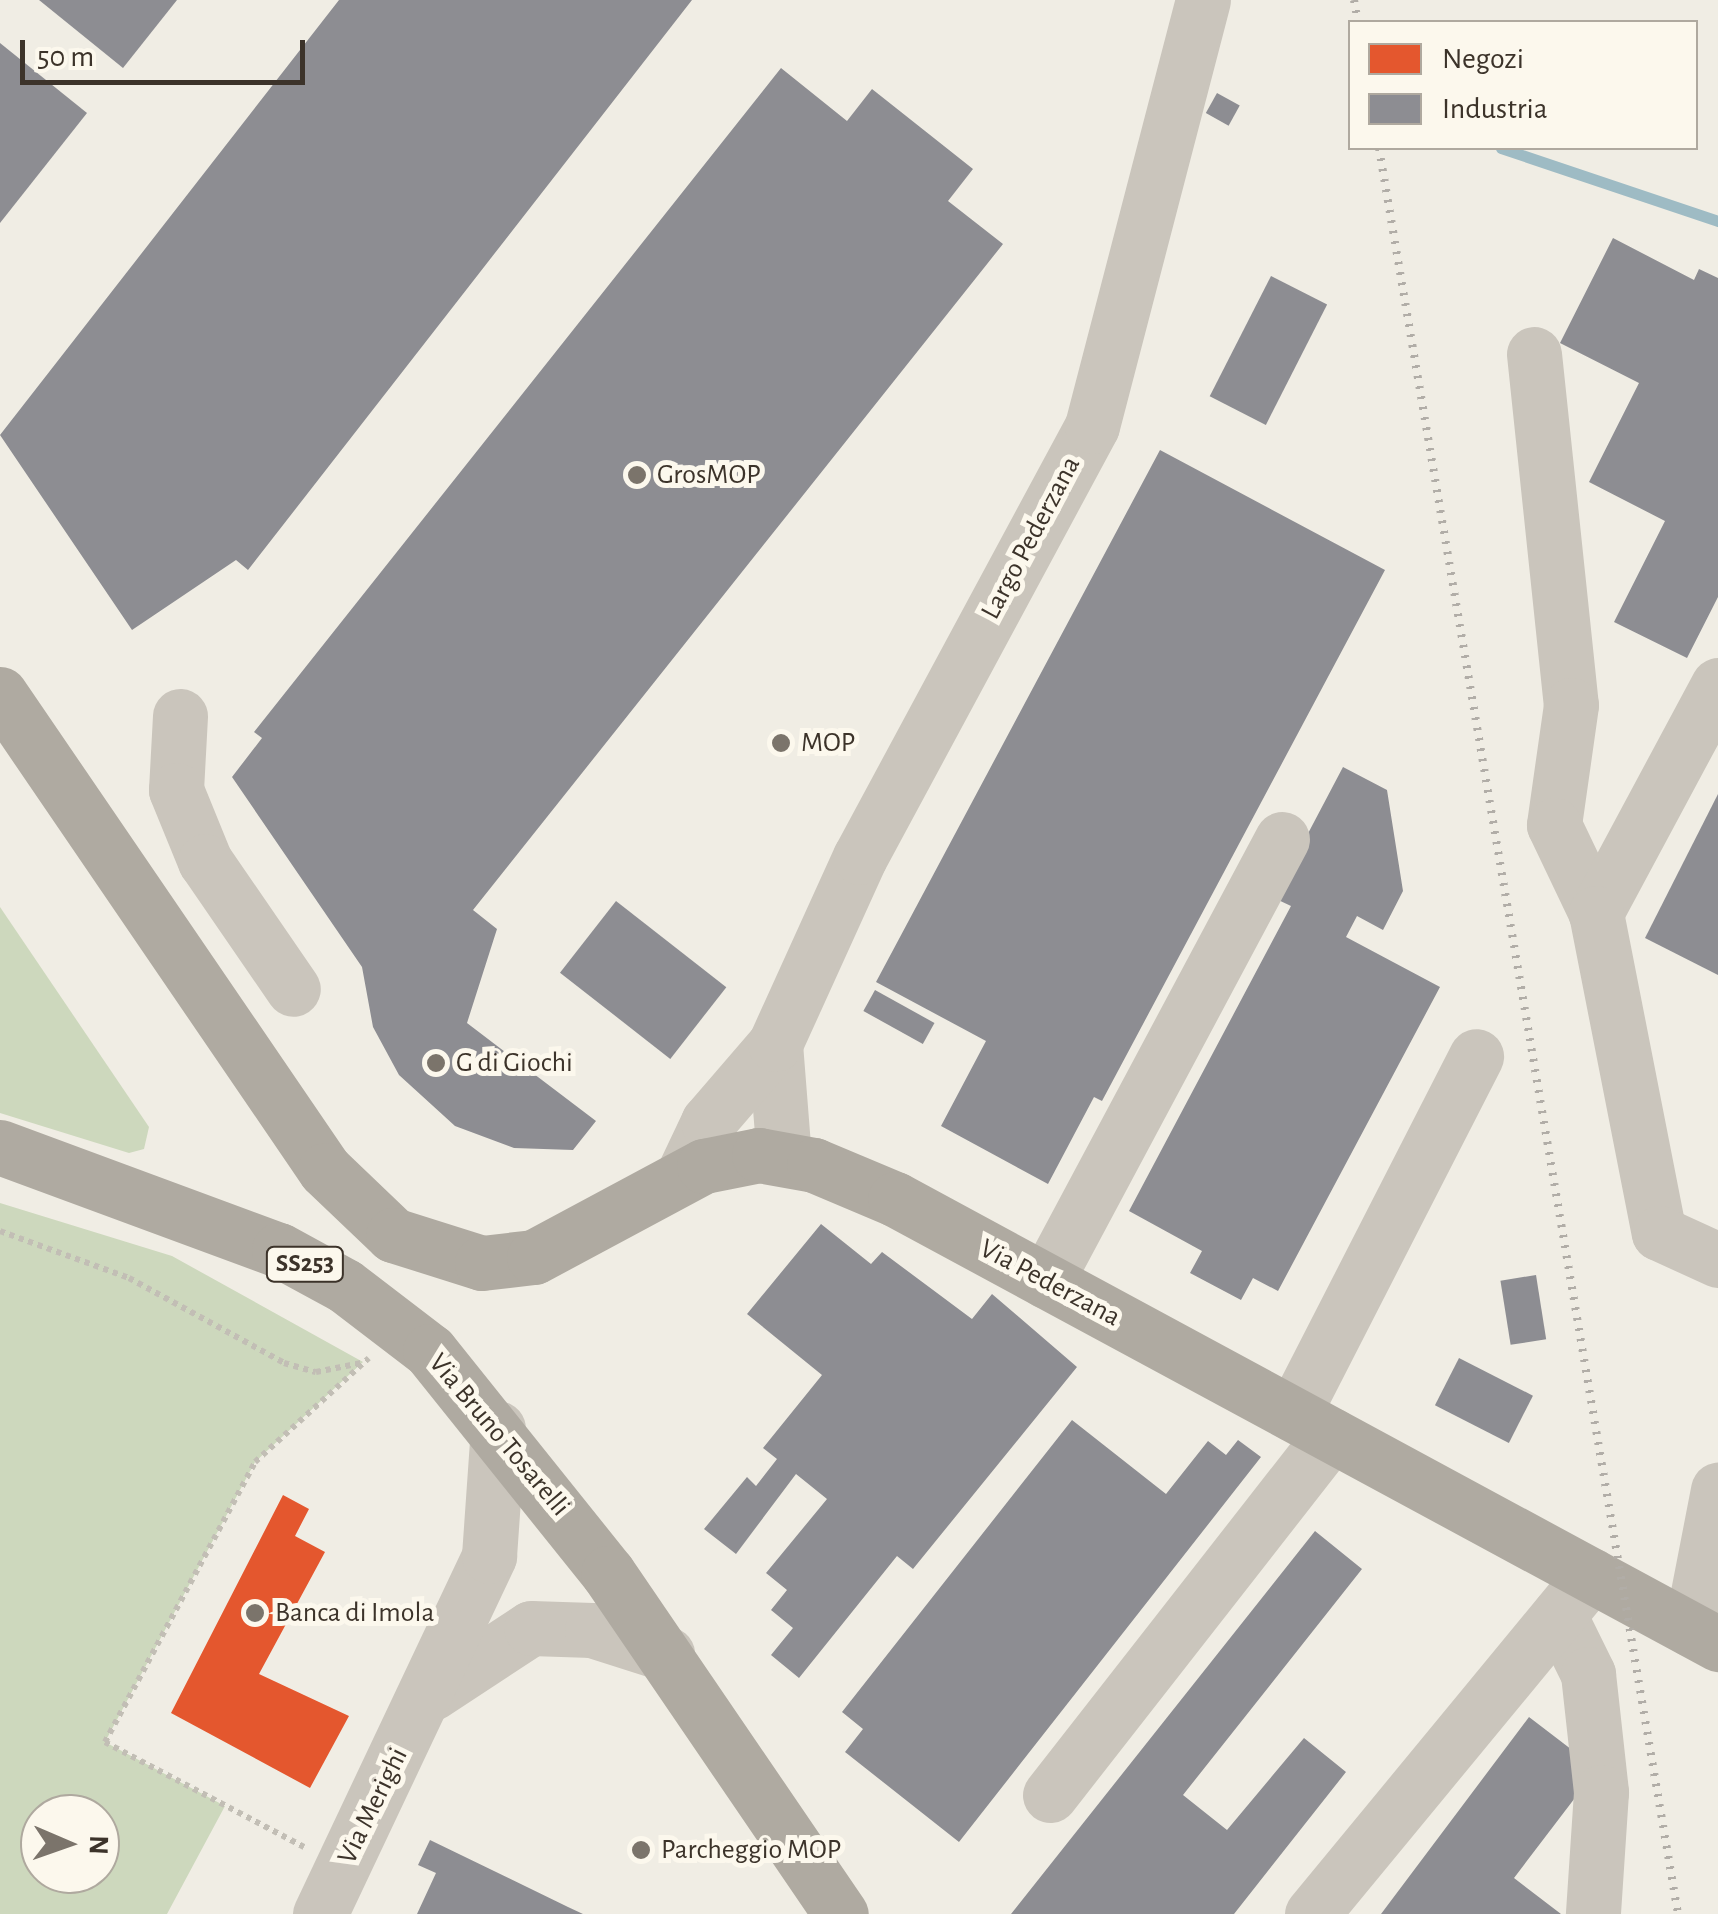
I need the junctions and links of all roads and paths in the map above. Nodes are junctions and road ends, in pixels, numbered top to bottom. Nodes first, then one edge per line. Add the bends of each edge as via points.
1 (1204, 0) edge
2 (1534, 354) dead end
3 (1718, 685) edge
4 (0, 694) edge
5 (180, 716) dead end
6 (1282, 839) dead end
7 (237, 908) junction
8 (1596, 914) junction
9 (176, 951) junction
10 (293, 989) dead end
11 (775, 1044) junction
12 (1476, 1056) dead end
13 (0, 1147) edge
14 (784, 1158) junction
15 (683, 1175) junction
16 (0, 1230) edge
17 (1718, 1260) edge
18 (1046, 1280) junction
19 (357, 1343) dead end
20 (374, 1354) junction
21 (362, 1362) junction
22 (386, 1364) dead end
23 (1312, 1424) junction
24 (498, 1428) junction
25 (1718, 1490) edge
26 (1575, 1595) junction
27 (1704, 1636) edge
28 (667, 1654) junction
29 (426, 1698) junction
30 (1050, 1795) dead end
31 (350, 1854) junction
32 (320, 1914) edge
33 (841, 1914) edge
34 (1312, 1914) edge
35 (1594, 1914) edge

1 - 11 street, Largo Pederzana via 1092,426 860,857
2 - 8 street via 1571,705 1554,824
3 - 8 street
4 - 9 main road
5 - 7 street via 176,790 205,861
6 - 18 street
7 - 9 street
7 - 10 street
8 - 17 street via 1659,1233
9 - 15 main road, Via Pederzana via 359,1211 422,1250 511,1260 569,1244
11 - 14 street, Largo Pederzana
11 - 15 street, Largo Pederzana via 708,1122
12 - 23 street
13 - 24 main road, Via Bruno Tosarelli / SS253 via 199,1214 345,1286 430,1351
14 - 15 main road, Via Pederzana via 732,1158
14 - 18 main road, Via Pederzana via 895,1199
16 - 21 path via 129,1278 284,1363 316,1372
18 - 23 main road, Via Pederzana
19 - 20 path
20 - 21 path
20 - 22 path
21 - 31 path via 255,1462 105,1742 310,1851
23 - 26 main road, Via Pederzana
23 - 30 street
24 - 28 main road, Via Bruno Tosarelli / SS253
24 - 29 street, Via Merighi via 490,1556
25 - 27 street
26 - 27 main road, Via Pederzana
26 - 34 street
26 - 35 street via 1601,1792
28 - 29 street via 592,1630 531,1628
28 - 33 main road, Via Bruno Tosarelli / SS253
29 - 31 street, Via Merighi
31 - 32 street, Via Merighi

